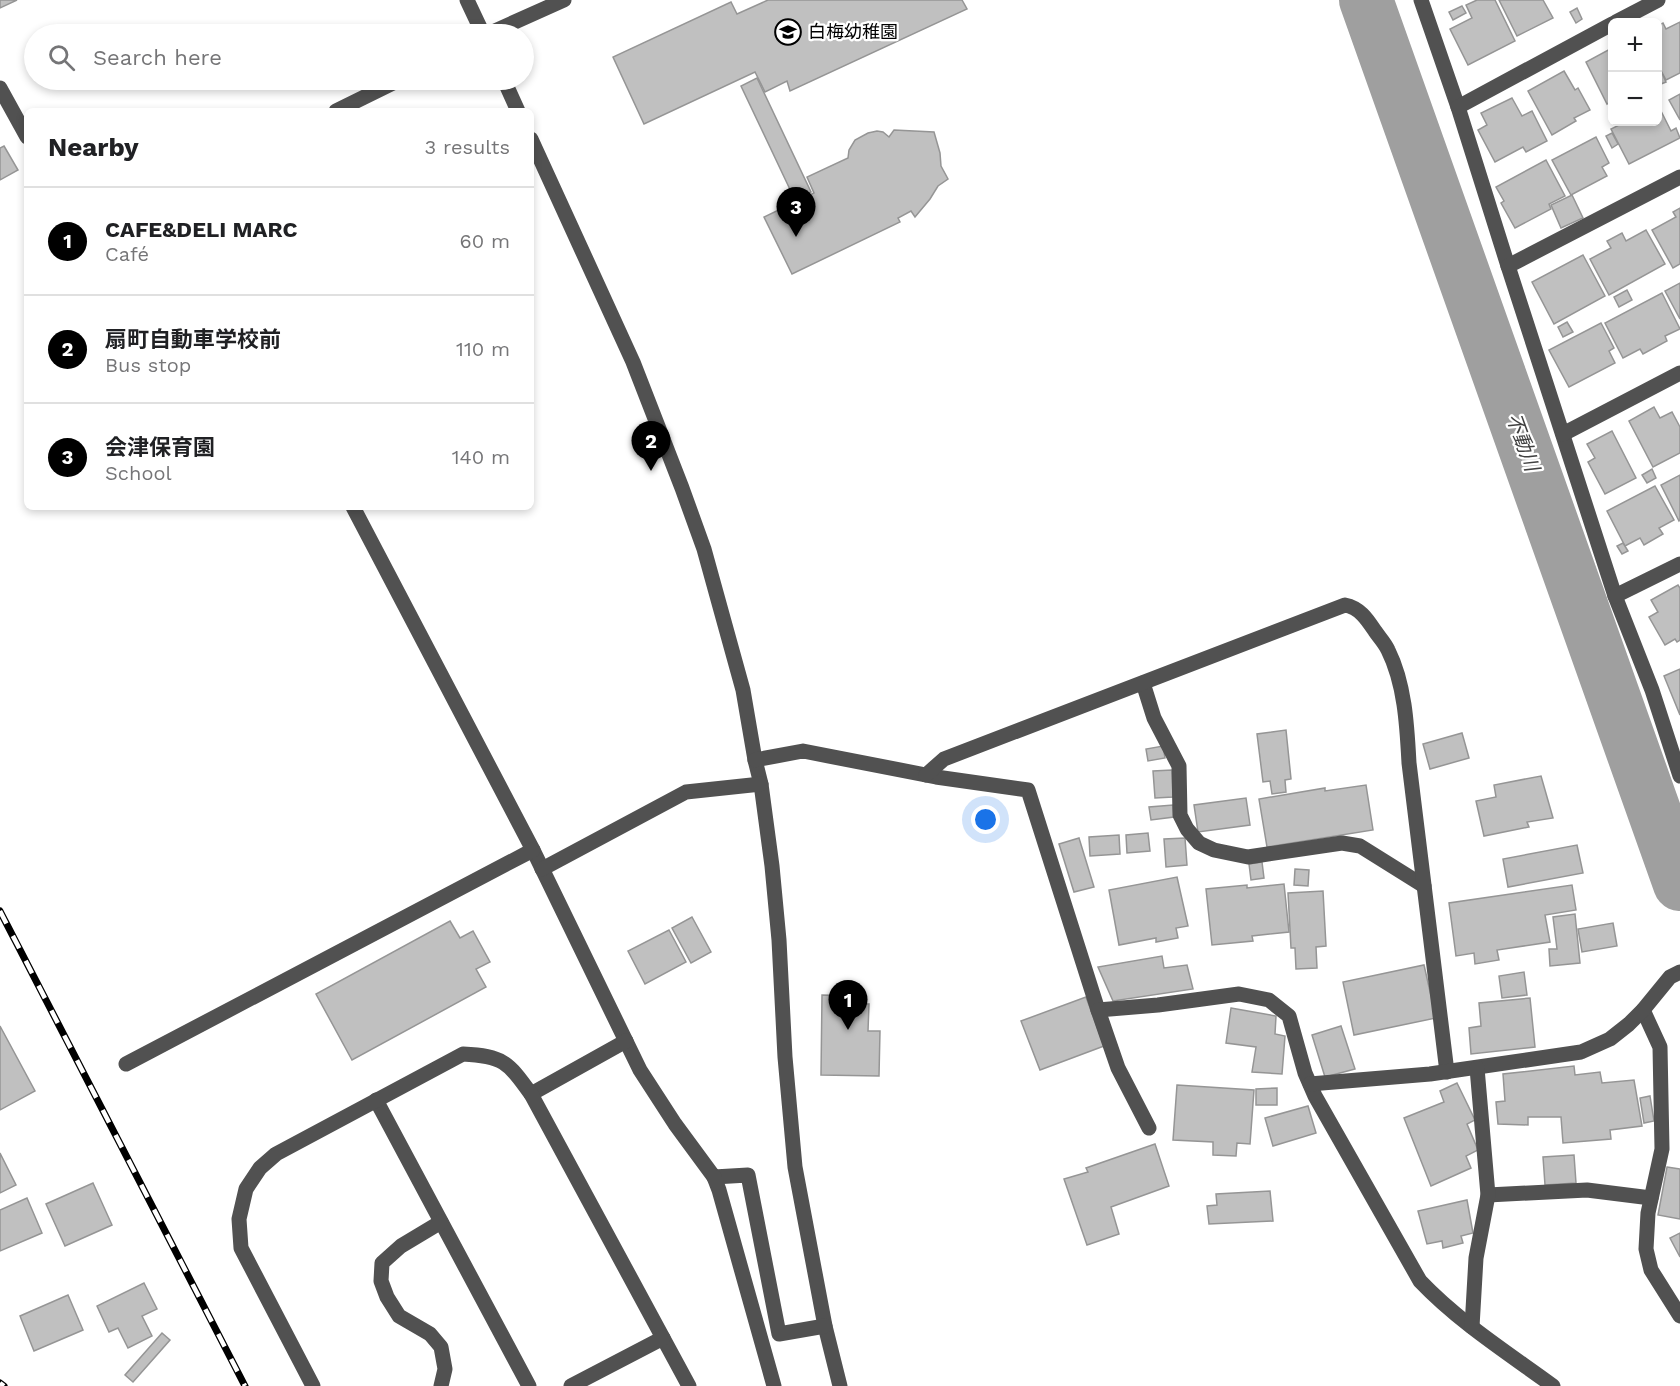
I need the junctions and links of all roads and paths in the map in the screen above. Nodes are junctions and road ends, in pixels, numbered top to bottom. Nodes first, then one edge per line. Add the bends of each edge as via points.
1 (466, 0) edge
2 (564, 0) edge
3 (1422, 0) edge
4 (1658, 0) edge
5 (1624, 18) edge
6 (478, 24) edge
7 (511, 24) edge
8 (1608, 26) edge
9 (0, 88) edge
10 (379, 90) edge
11 (509, 90) edge
12 (1458, 106) junction
13 (342, 108) edge
14 (517, 108) edge
15 (24, 132) edge
16 (534, 146) edge
17 (1680, 177) edge
18 (1508, 266) junction
19 (1680, 373) edge
20 (1563, 434) junction
21 (355, 510) edge
22 (1680, 564) edge
23 (1615, 596) junction
24 (1143, 682) junction
25 (755, 760) junction
26 (926, 775) junction
27 (1680, 776) edge
28 (761, 784) junction
29 (533, 850) junction
30 (542, 869) junction
31 (1424, 886) junction
32 (1675, 974) edge
33 (1098, 1010) junction
34 (1643, 1010) junction
35 (626, 1041) junction
36 (126, 1064) dead end
37 (1477, 1068) junction
38 (1447, 1072) junction
39 (1310, 1084) junction
40 (531, 1094) junction
41 (376, 1100) junction
42 (1149, 1128) dead end
43 (714, 1177) junction
44 (1488, 1195) junction
45 (1651, 1198) junction
46 (441, 1222) junction
47 (1680, 1316) edge
48 (825, 1326) junction
49 (1472, 1327) junction
50 (663, 1338) junction
51 (313, 1386) edge
52 (441, 1386) edge
53 (529, 1386) edge
54 (571, 1386) edge
55 (689, 1386) edge
56 (774, 1386) edge
57 (840, 1386) edge
58 (1554, 1386) edge

1 - 6 street
2 - 7 street
3 - 12 street
4 - 5 street
8 - 12 street
9 - 15 street
10 - 13 street
11 - 14 street
12 - 18 street
16 - 25 street via 633,362 686,498 743,690
17 - 18 street
18 - 20 street
19 - 20 street
20 - 23 street
21 - 29 street
22 - 23 street
23 - 27 street
24 - 26 street via 944,759
24 - 31 street via 1155,718 1179,766 1180,814 1199,843 1248,857 1342,843 1360,846
24 - 31 street via 1345,605 1356,607 1388,651 1398,680 1406,715
25 - 26 street via 803,751
25 - 28 street
26 - 33 street via 1028,790
28 - 30 street via 686,792
28 - 48 street via 779,940 795,1167
29 - 30 street
29 - 36 street
30 - 35 street
31 - 38 street
32 - 34 street
33 - 39 street via 1239,994 1269,1000 1289,1016
33 - 42 street via 1118,1068
34 - 37 street via 1610,1039 1581,1052
34 - 45 street via 1660,1047 1662,1149
35 - 40 street
35 - 43 street via 640,1070
37 - 38 street
37 - 44 street
38 - 39 street
39 - 49 street via 1420,1281
40 - 41 street via 513,1069 490,1056 463,1054
40 - 50 street
41 - 46 street
41 - 51 street via 276,1154 260,1168 246,1189 240,1219 241,1248
43 - 48 street via 748,1175 778,1334
43 - 56 street
44 - 45 street via 1587,1190
44 - 49 street via 1476,1258
45 - 47 street via 1646,1249 1651,1270
46 - 52 street via 400,1246 382,1263 381,1281 399,1316 430,1334 441,1347 445,1368
46 - 53 street
48 - 57 street
49 - 58 street
50 - 54 street
50 - 55 street

